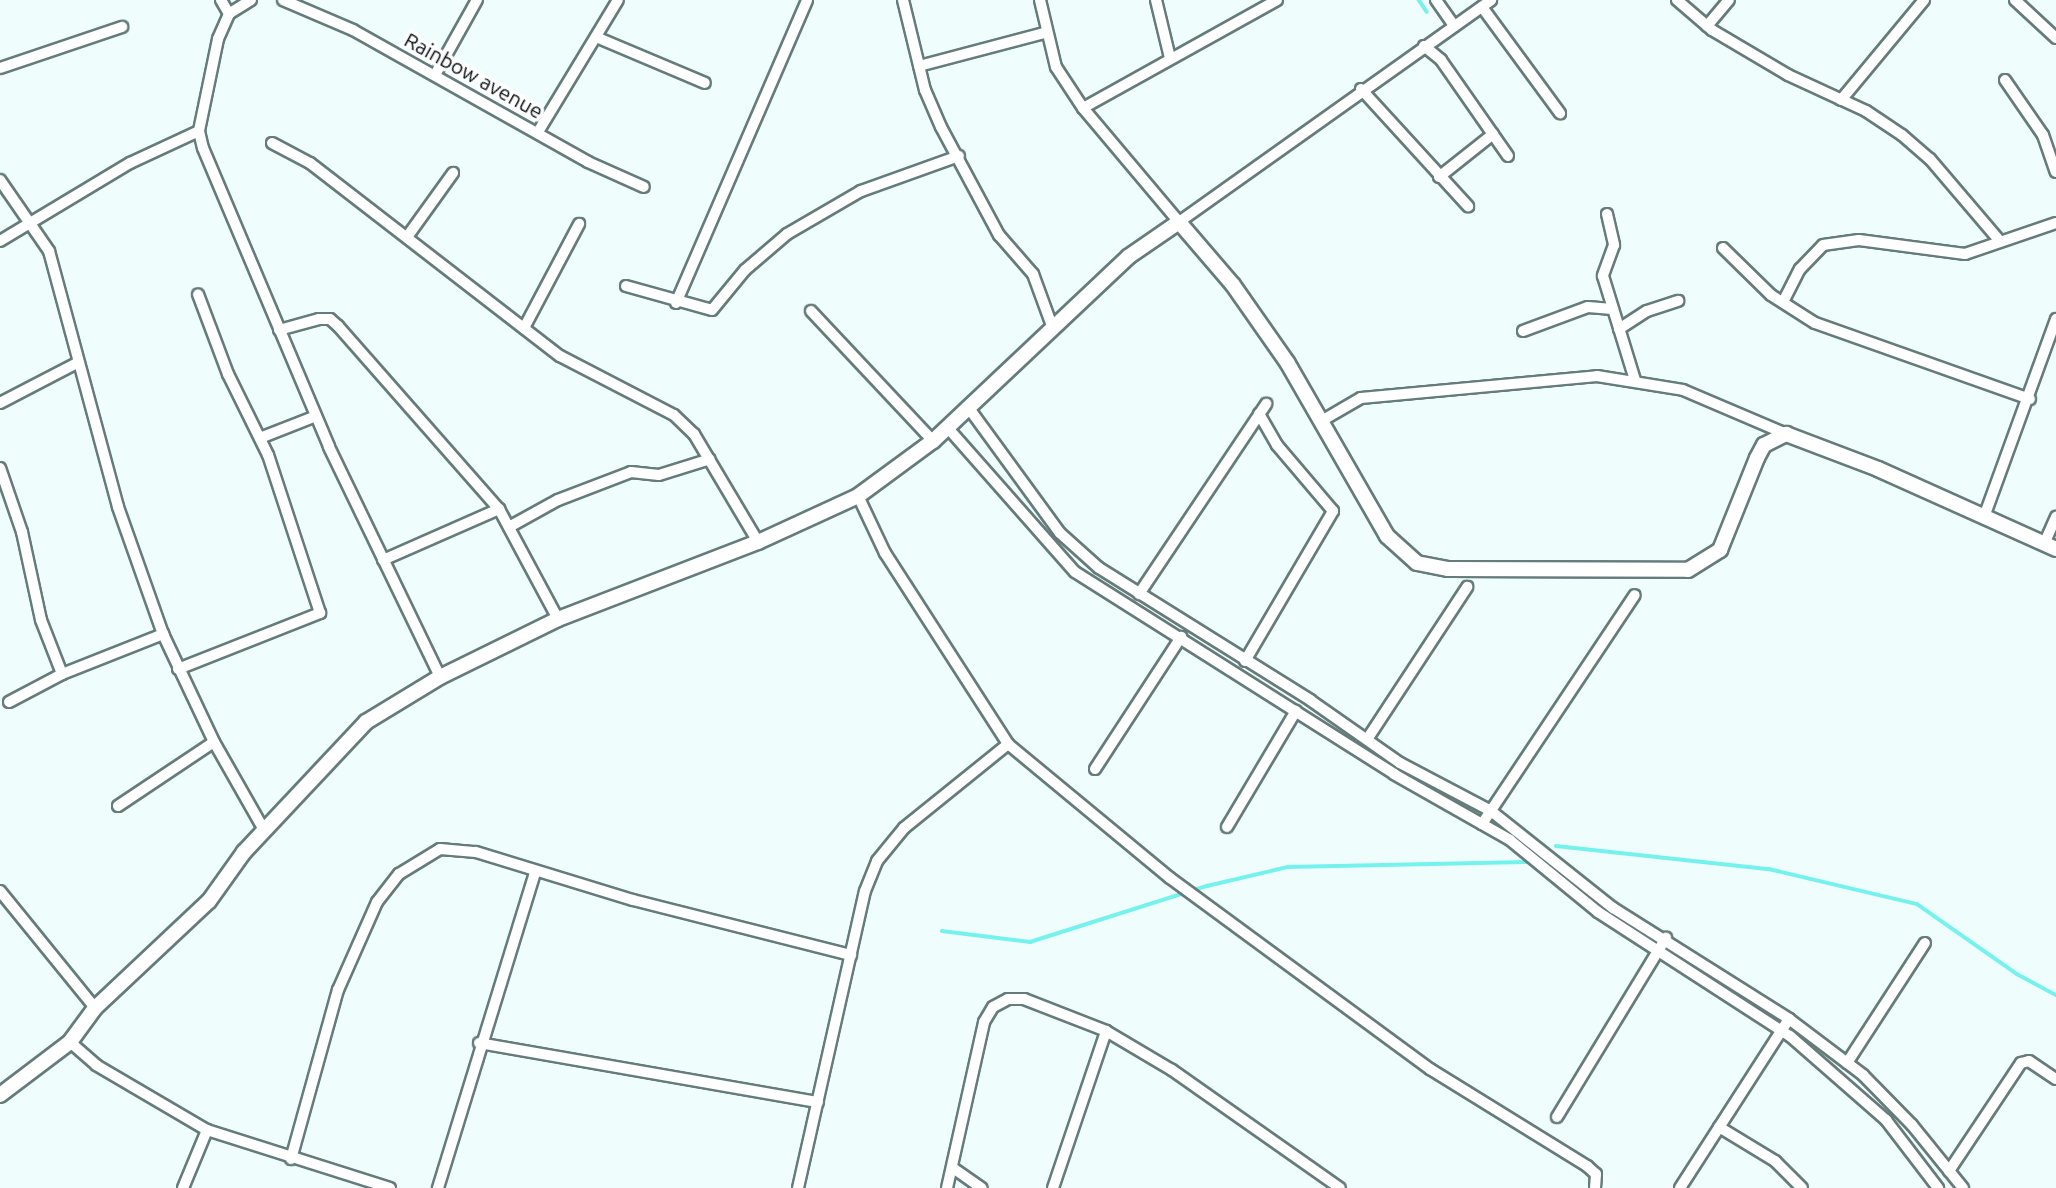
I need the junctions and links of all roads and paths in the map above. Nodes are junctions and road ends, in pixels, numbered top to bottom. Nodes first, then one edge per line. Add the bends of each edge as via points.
1 (221, 0) edge
2 (251, 0) edge
3 (283, 0) edge
4 (477, 0) edge
5 (618, 0) edge
6 (807, 0) edge
7 (902, 0) edge
8 (1040, 0) edge
9 (1156, 0) edge
10 (1277, 0) edge
11 (1436, 0) edge
12 (1491, 0) edge
13 (1677, 0) edge
14 (1729, 0) edge
15 (1924, 0) edge
16 (2015, 0) edge
17 (1264, 4) edge
18 (1482, 8) junction
19 (229, 15) junction
20 (1454, 26) junction
21 (1707, 26) junction
22 (122, 27) dead end
23 (1044, 33) junction
24 (2055, 36) edge
25 (596, 37) junction
26 (1424, 46) junction
27 (1170, 58) junction
28 (919, 66) junction
29 (0, 68) edge
30 (435, 75) junction
31 (2005, 80) dead end
32 (705, 83) dead end
33 (1361, 89) junction
34 (1840, 100) junction
35 (1083, 108) junction
36 (1560, 113) dead end
37 (199, 131) junction
38 (538, 132) junction
39 (1493, 134) junction
40 (272, 143) dead end
41 (959, 156) junction
42 (1508, 156) dead end
43 (2056, 172) edge
44 (453, 173) dead end
45 (1440, 177) junction
46 (0, 180) edge
47 (645, 187) dead end
48 (1468, 206) dead end
49 (1607, 214) dead end
50 (29, 222) junction
51 (1179, 222) junction
52 (2056, 223) edge
53 (579, 224) dead end
54 (407, 237) junction
55 (1999, 240) junction
56 (0, 241) edge
57 (1723, 248) dead end
58 (626, 286) dead end
59 (198, 294) dead end
60 (1678, 301) dead end
61 (1783, 302) junction
62 (676, 303) junction
63 (1612, 309) junction
64 (811, 312) dead end
65 (2056, 319) edge
66 (1052, 326) junction
67 (524, 328) junction
68 (1619, 329) junction
69 (279, 330) junction
70 (1523, 331) dead end
71 (77, 363) junction
72 (1635, 380) junction
73 (2030, 399) junction
74 (0, 403) edge
75 (1266, 404) dead end
76 (968, 407) junction
77 (1259, 415) junction
78 (316, 416) junction
79 (1323, 420) junction
80 (947, 428) junction
81 (1786, 434) junction
82 (260, 438) junction
83 (933, 440) junction
84 (710, 459) junction
85 (0, 468) edge
86 (858, 496) junction
87 (499, 509) junction
88 (1984, 517) junction
89 (2056, 517) edge
90 (509, 527) junction
91 (758, 542) junction
92 (2050, 546) edge
93 (383, 560) junction
94 (1467, 587) dead end
95 (1139, 594) junction
96 (1635, 595) dead end
97 (558, 619) junction
98 (163, 634) junction
99 (1181, 637) junction
100 (1245, 661) junction
101 (178, 669) junction
102 (62, 674) junction
103 (440, 677) junction
104 (9, 702) dead end
105 (1296, 711) junction
106 (1368, 738) junction
107 (214, 742) junction
108 (1007, 744) junction
109 (1095, 769) dead end
110 (118, 806) dead end
111 (1491, 811) junction
112 (1482, 824) junction
113 (1227, 827) dead end
114 (264, 830) junction
115 (534, 873) junction
116 (0, 891) edge
117 (1666, 938) junction
118 (1925, 943) dead end
119 (1657, 952) junction
120 (851, 955) junction
121 (95, 1008) junction
122 (1789, 1019) junction
123 (1106, 1031) junction
124 (1782, 1031) junction
125 (70, 1042) junction
126 (479, 1043) junction
127 (1847, 1063) junction
128 (2056, 1079) edge
129 (0, 1096) edge
130 (818, 1102) junction
131 (1557, 1117) dead end
132 (1719, 1127) junction
133 (207, 1130) junction
134 (291, 1158) junction
135 (953, 1168) junction
136 (1949, 1171) junction
137 (1334, 1187) edge
138 (183, 1188) edge
139 (390, 1188) edge
140 (438, 1188) edge
141 (798, 1188) edge
142 (947, 1188) edge
143 (982, 1188) edge
144 (1053, 1188) edge
145 (1595, 1188) edge
146 (1680, 1188) edge
147 (1802, 1188) edge
148 (1938, 1188) edge
149 (1963, 1188) edge

1 - 19 street
2 - 19 street
3 - 30 street, Rainbow avenue via 353,30
4 - 30 street
5 - 25 street
6 - 62 street
7 - 28 street
8 - 23 street
9 - 27 street
10 - 17 street
11 - 20 street
12 - 18 street
13 - 21 street
14 - 21 street
15 - 34 street
16 - 24 street
17 - 27 street
18 - 20 street
18 - 36 street
19 - 37 street via 218,39
20 - 26 street
21 - 34 street via 1787,75
22 - 29 street
23 - 28 street
23 - 35 street via 1056,68
25 - 32 street
25 - 38 street
26 - 33 street
26 - 39 street via 1441,60
27 - 35 street
28 - 41 street via 941,127
30 - 38 street, Rainbow avenue
31 - 43 street via 2043,135
33 - 45 street
33 - 51 street
34 - 55 street via 1866,111 1930,159
35 - 51 street
37 - 50 street via 130,163
37 - 69 street
38 - 47 street, Rainbow avenue via 588,162
39 - 42 street
39 - 45 street
40 - 54 street via 310,163
41 - 62 street via 861,191 788,234 745,270 712,310
41 - 66 street via 999,235 1033,274
44 - 54 street
45 - 48 street
46 - 50 street
49 - 63 street via 1614,246 1603,276
50 - 56 street
50 - 71 street via 49,251
51 - 66 street via 1128,257
51 - 79 street via 1233,285
52 - 55 street
53 - 67 street
54 - 67 street
55 - 61 street via 1965,254 1859,240 1824,245 1800,269
57 - 61 street
58 - 62 street
59 - 82 street via 228,374
60 - 68 street via 1647,311
61 - 73 street via 1815,323
63 - 68 street
63 - 70 street via 1588,307
64 - 83 street
65 - 73 street
66 - 76 street
67 - 84 street via 560,356 674,415
68 - 72 street
69 - 78 street
69 - 87 street via 330,319
71 - 74 street
71 - 98 street via 118,507
72 - 79 street via 1597,376 1361,398
72 - 81 street via 1713,399
73 - 88 street
75 - 77 street
76 - 80 street
76 - 95 street via 1060,533 1099,568
77 - 95 street
77 - 100 street via 1277,445 1333,511
78 - 82 street
78 - 93 street
79 - 81 street via 1394,546 1417,563 1448,569 1567,566 1652,573 1701,565 1727,538 1764,446
80 - 83 street
80 - 99 street via 1076,572
81 - 88 street
82 - 101 street via 297,533 320,613
83 - 86 street
84 - 90 street via 659,474 631,472 558,500
84 - 91 street
85 - 102 street via 22,532 41,620
86 - 91 street
86 - 108 street via 885,553
87 - 90 street
87 - 93 street
88 - 92 street
89 - 92 street
90 - 97 street
91 - 97 street
93 - 103 street
94 - 106 street
95 - 100 street
96 - 111 street
97 - 103 street
98 - 101 street
98 - 102 street
99 - 105 street
99 - 109 street
100 - 106 street
101 - 107 street
102 - 104 street
103 - 114 street via 366,722
105 - 112 street
105 - 113 street
106 - 111 street via 1432,782
107 - 110 street
107 - 114 street
108 - 120 street via 890,841 865,891
108 - 145 street via 1170,877 1430,1069 1587,1166 1596,1174
111 - 112 street
111 - 117 street via 1613,908
112 - 119 street
114 - 121 street via 209,901
115 - 120 street
115 - 126 street
115 - 134 street via 453,847 424,855 399,874 377,902 338,990
116 - 121 street
117 - 119 street
117 - 122 street
118 - 127 street
119 - 124 street
119 - 131 street
120 - 130 street
121 - 125 street
122 - 124 street
122 - 127 street
123 - 135 street via 1024,999 993,1007 984,1022
123 - 137 street via 1172,1070
123 - 144 street
124 - 132 street
124 - 148 street via 1886,1120
125 - 129 street
125 - 133 street via 96,1065
126 - 130 street
126 - 140 street
127 - 136 street via 1912,1125
128 - 136 street via 2029,1060 2021,1063
130 - 141 street
132 - 146 street
132 - 147 street via 1775,1161
133 - 134 street
133 - 138 street
134 - 139 street
135 - 142 street
135 - 143 street
136 - 149 street

